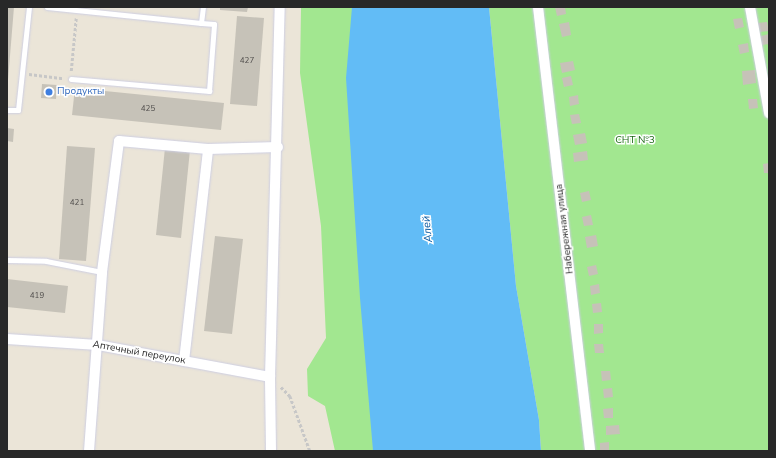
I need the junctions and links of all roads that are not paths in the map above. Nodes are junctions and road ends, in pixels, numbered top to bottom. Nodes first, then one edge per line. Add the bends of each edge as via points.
1 (29, 7) edge
2 (47, 7) edge
3 (202, 7) edge
4 (280, 7) edge
5 (538, 7) edge
6 (750, 7) edge
7 (201, 23) junction
8 (71, 79) road end
9 (7, 110) edge
10 (769, 114) edge
11 (278, 147) junction
12 (208, 149) junction
13 (7, 260) edge
14 (102, 272) junction
15 (7, 340) edge
16 (98, 345) junction
17 (184, 361) junction
18 (270, 377) junction
19 (89, 451) edge
20 (271, 451) edge
21 (590, 451) edge

1 - 9 lane via 18,110
2 - 7 lane
3 - 7 lane
4 - 11 street
5 - 21 street, Набережная улица
6 - 10 street
7 - 8 lane via 214,24 209,91
11 - 12 street
11 - 18 street
12 - 14 street via 119,141
12 - 17 street
13 - 14 lane via 46,261
14 - 16 street
15 - 16 street, Аптечный переулок
16 - 17 street, Аптечный переулок
16 - 19 street
17 - 18 street, Аптечный переулок
18 - 20 street

